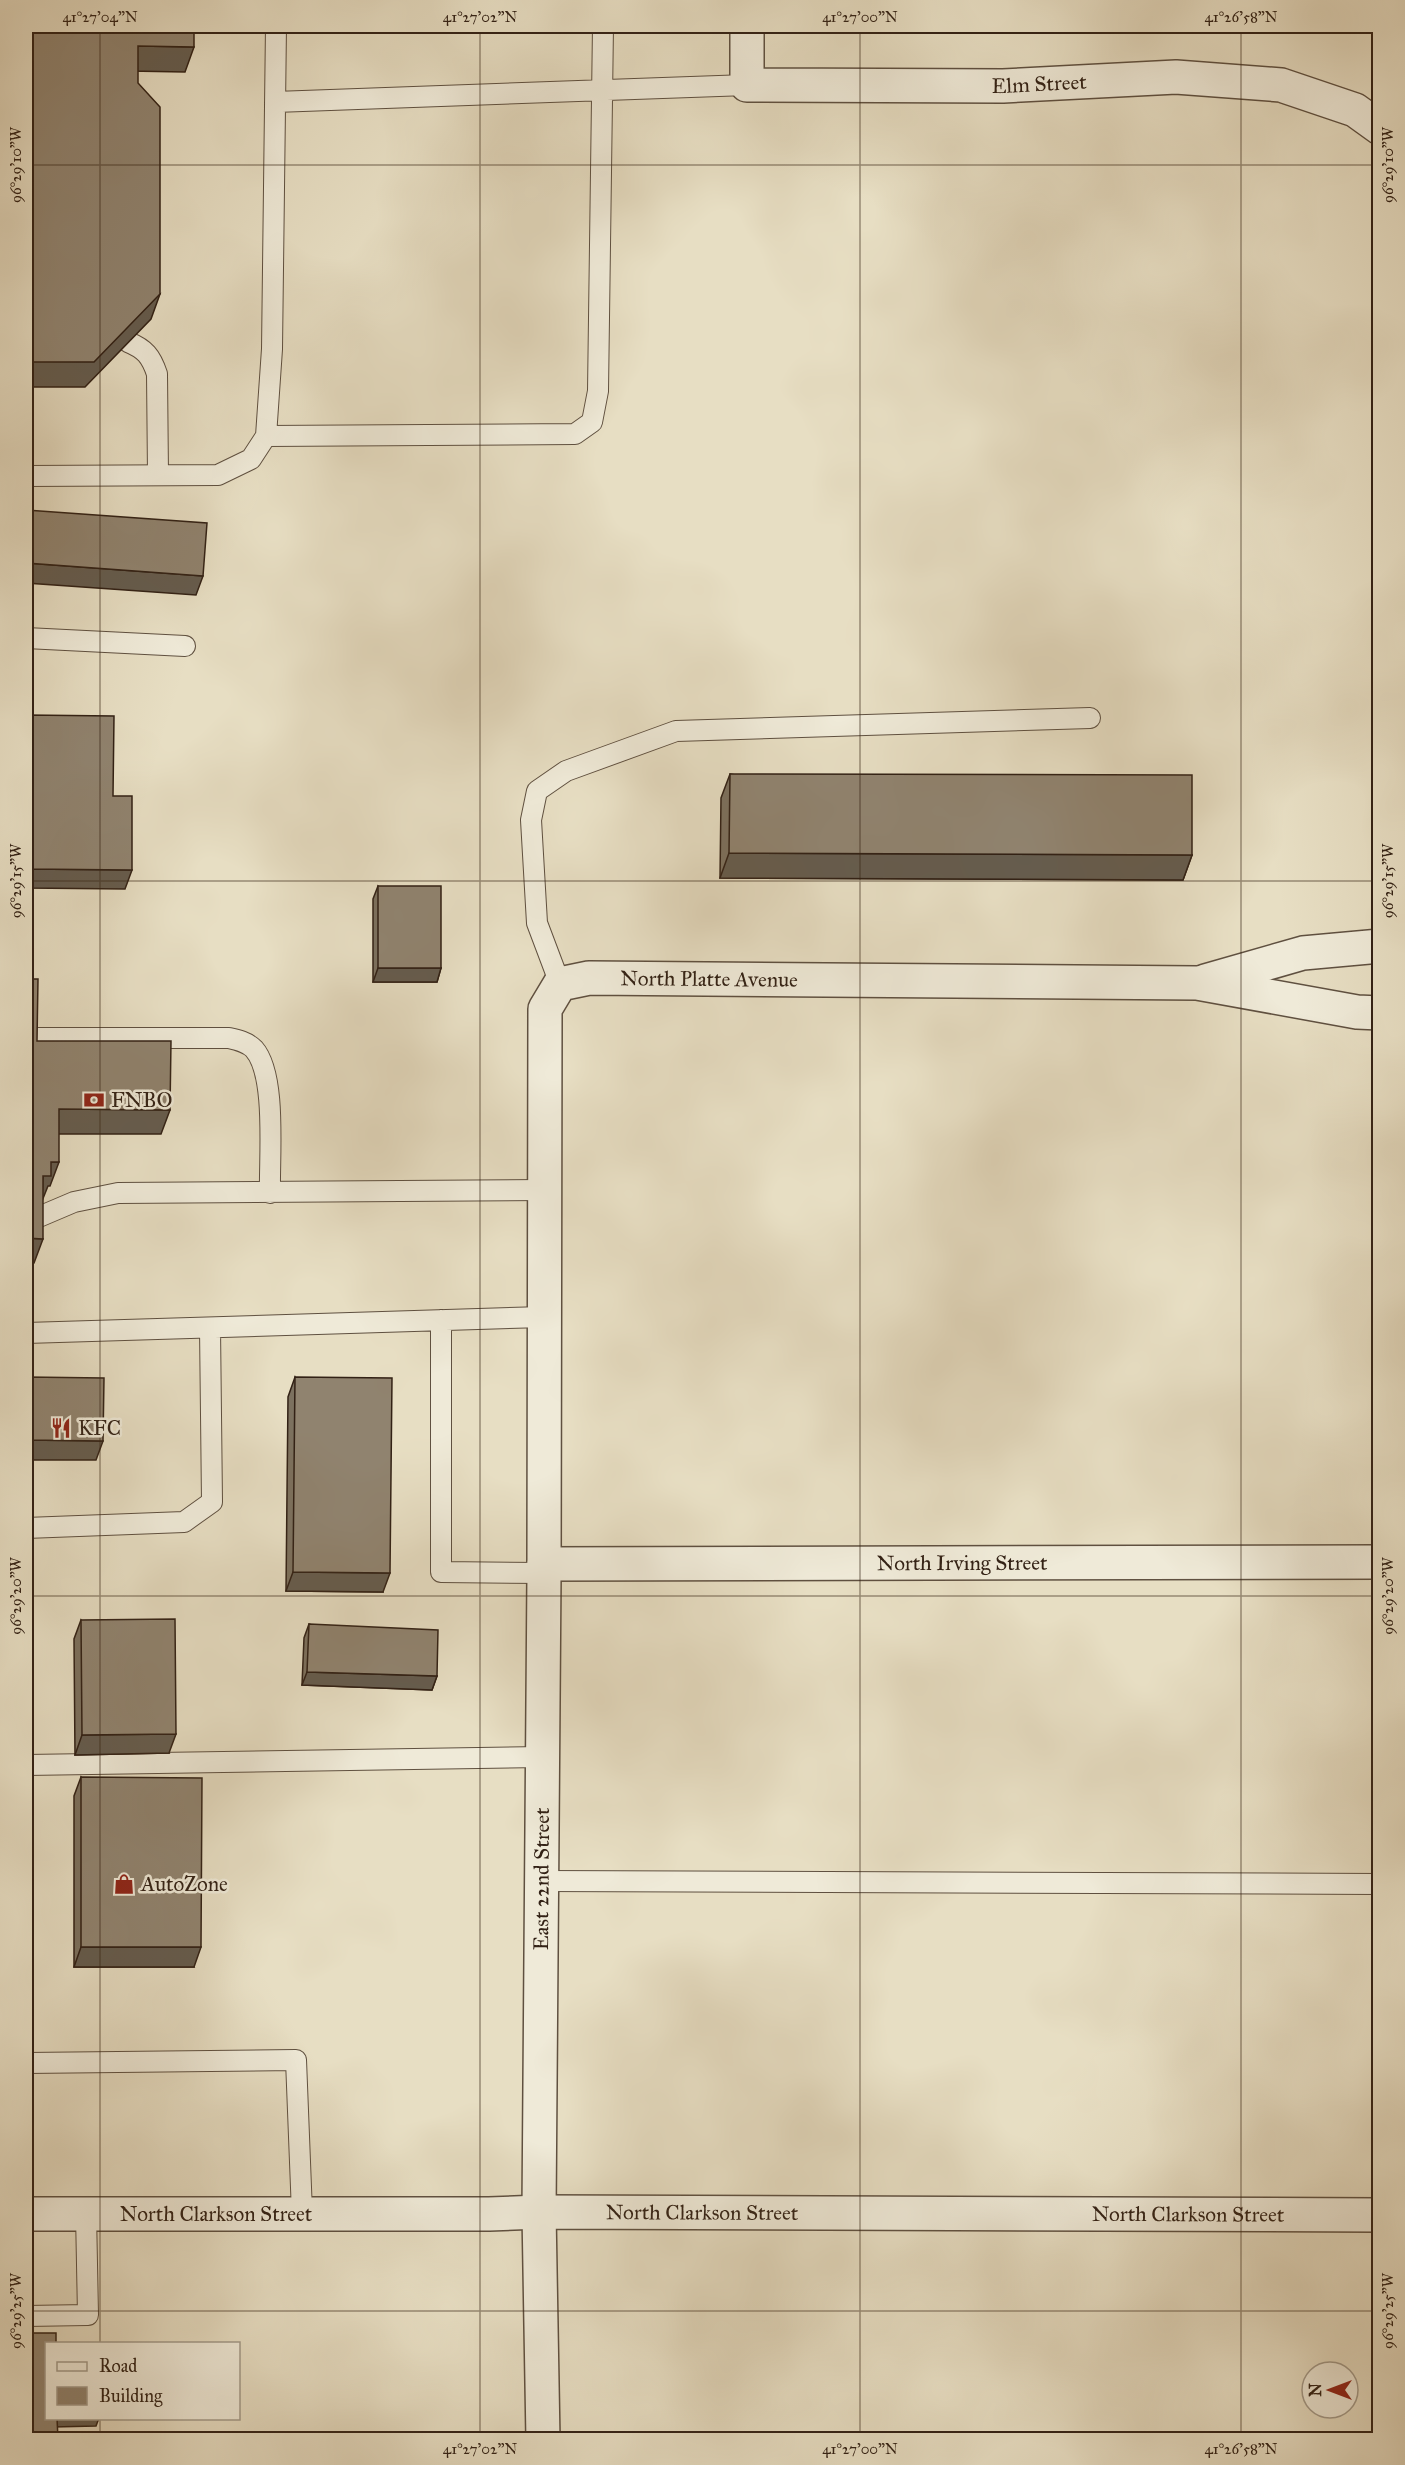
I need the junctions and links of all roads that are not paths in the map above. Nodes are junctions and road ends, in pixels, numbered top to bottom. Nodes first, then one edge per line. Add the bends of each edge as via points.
1 (276, 26) edge
2 (603, 26) edge
3 (747, 26) edge
4 (747, 85) junction
5 (602, 90) junction
6 (275, 102) junction
7 (1380, 128) edge
8 (128, 342) edge
9 (266, 436) junction
10 (158, 475) junction
11 (26, 476) edge
12 (26, 638) edge
13 (185, 646) dead end
14 (1090, 718) dead end
15 (1380, 946) edge
16 (1197, 983) junction
17 (560, 984) junction
18 (1380, 1013) edge
19 (28, 1038) edge
20 (544, 1190) junction
21 (270, 1193) junction
22 (34, 1220) edge
23 (544, 1317) junction
24 (441, 1320) junction
25 (210, 1328) junction
26 (26, 1333) edge
27 (26, 1528) edge
28 (1380, 1562) edge
29 (544, 1569) junction
30 (542, 1757) junction
31 (26, 1766) edge
32 (541, 1881) junction
33 (1380, 1884) edge
34 (26, 2063) edge
35 (539, 2212) junction
36 (86, 2213) junction
37 (302, 2213) junction
38 (26, 2214) edge
39 (1380, 2215) edge
40 (26, 2316) edge
41 (543, 2439) edge

1 - 6 lane
2 - 5 lane
3 - 4 street
4 - 5 lane
4 - 7 street, Elm Street via 1003,86 1176,77 1281,85 1354,110
5 - 6 lane
5 - 9 lane via 598,391 592,422 575,434
6 - 9 lane via 272,349
8 - 10 lane via 152,358 157,374
9 - 10 lane via 251,459 218,475
10 - 11 lane
12 - 13 lane
14 - 17 lane via 676,731 566,771 537,791 531,820 537,923
15 - 16 street, North Platte Avenue via 1303,953
16 - 17 street, North Platte Avenue via 589,978
16 - 18 street, North Platte Avenue
17 - 20 street via 545,1009
19 - 21 lane via 244,1041 254,1050 267,1075
20 - 21 lane
20 - 23 street
21 - 22 lane via 118,1193 75,1202
23 - 24 lane
23 - 29 street, East 22nd Street
24 - 25 lane
24 - 29 lane via 441,1572
25 - 26 lane
25 - 27 lane via 212,1502 184,1522
28 - 29 street, North Irving Street
29 - 30 street, East 22nd Street
30 - 31 lane
30 - 32 street, East 22nd Street
32 - 33 lane
32 - 35 street, East 22nd Street
34 - 37 lane via 296,2060
35 - 37 street, North Clarkson Street
35 - 39 street, North Clarkson Street
35 - 41 street, East 22nd Street
36 - 37 street, North Clarkson Street
36 - 38 street, North Clarkson Street
36 - 40 lane via 88,2315

